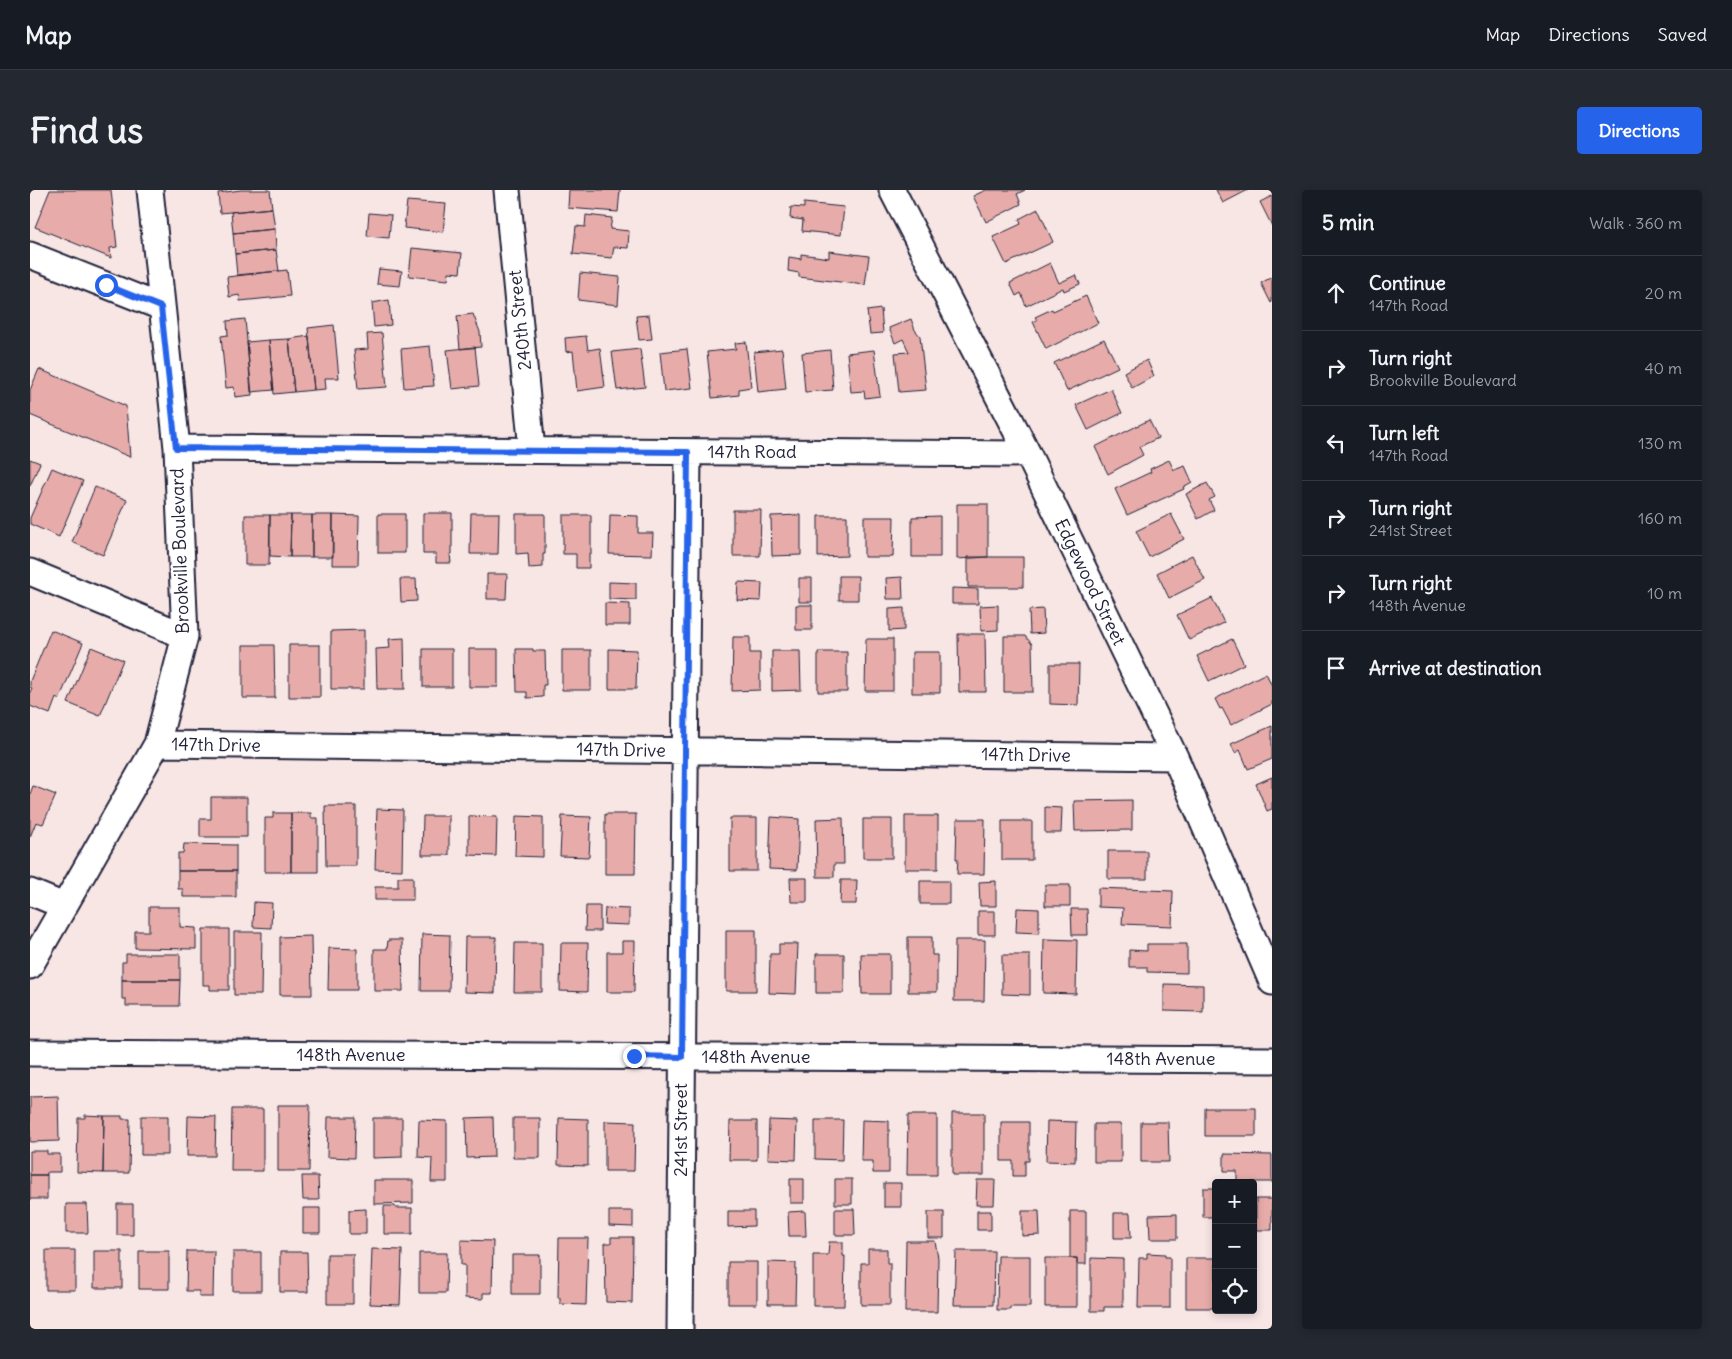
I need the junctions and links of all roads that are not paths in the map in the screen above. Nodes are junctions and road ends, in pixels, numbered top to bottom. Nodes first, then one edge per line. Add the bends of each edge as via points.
1 (150, 190) edge
2 (507, 190) edge
3 (892, 190) edge
4 (30, 254) edge
5 (161, 307) junction
6 (176, 448) junction
7 (532, 450) junction
8 (688, 452) junction
9 (1028, 454) junction
10 (30, 572) edge
11 (185, 636) junction
12 (157, 744) junction
13 (685, 751) junction
14 (1175, 757) junction
15 (30, 892) edge
16 (64, 906) junction
17 (30, 966) edge
18 (1272, 982) edge
19 (30, 1053) edge
20 (682, 1057) junction
21 (1272, 1060) edge
22 (680, 1329) edge

1 - 5 street, Brookville Boulevard
2 - 7 street, 240th Street
3 - 9 street, Edgewood Street
4 - 5 street
5 - 6 street, Brookville Boulevard
6 - 7 street, 147th Road
6 - 11 street, Brookville Boulevard
7 - 8 street, 147th Road
8 - 9 street, 147th Road
8 - 13 street, 241st Street
9 - 14 street, Edgewood Street
10 - 11 street
11 - 12 street, Brookville Boulevard
12 - 13 street, 147th Drive
12 - 16 street, Brookville Boulevard
13 - 14 street, 147th Drive
13 - 20 street, 241st Street
14 - 18 street, Edgewood Street
15 - 16 street
16 - 17 street, Brookville Boulevard
19 - 20 street, 148th Avenue
20 - 21 street, 148th Avenue
20 - 22 street, 241st Street

